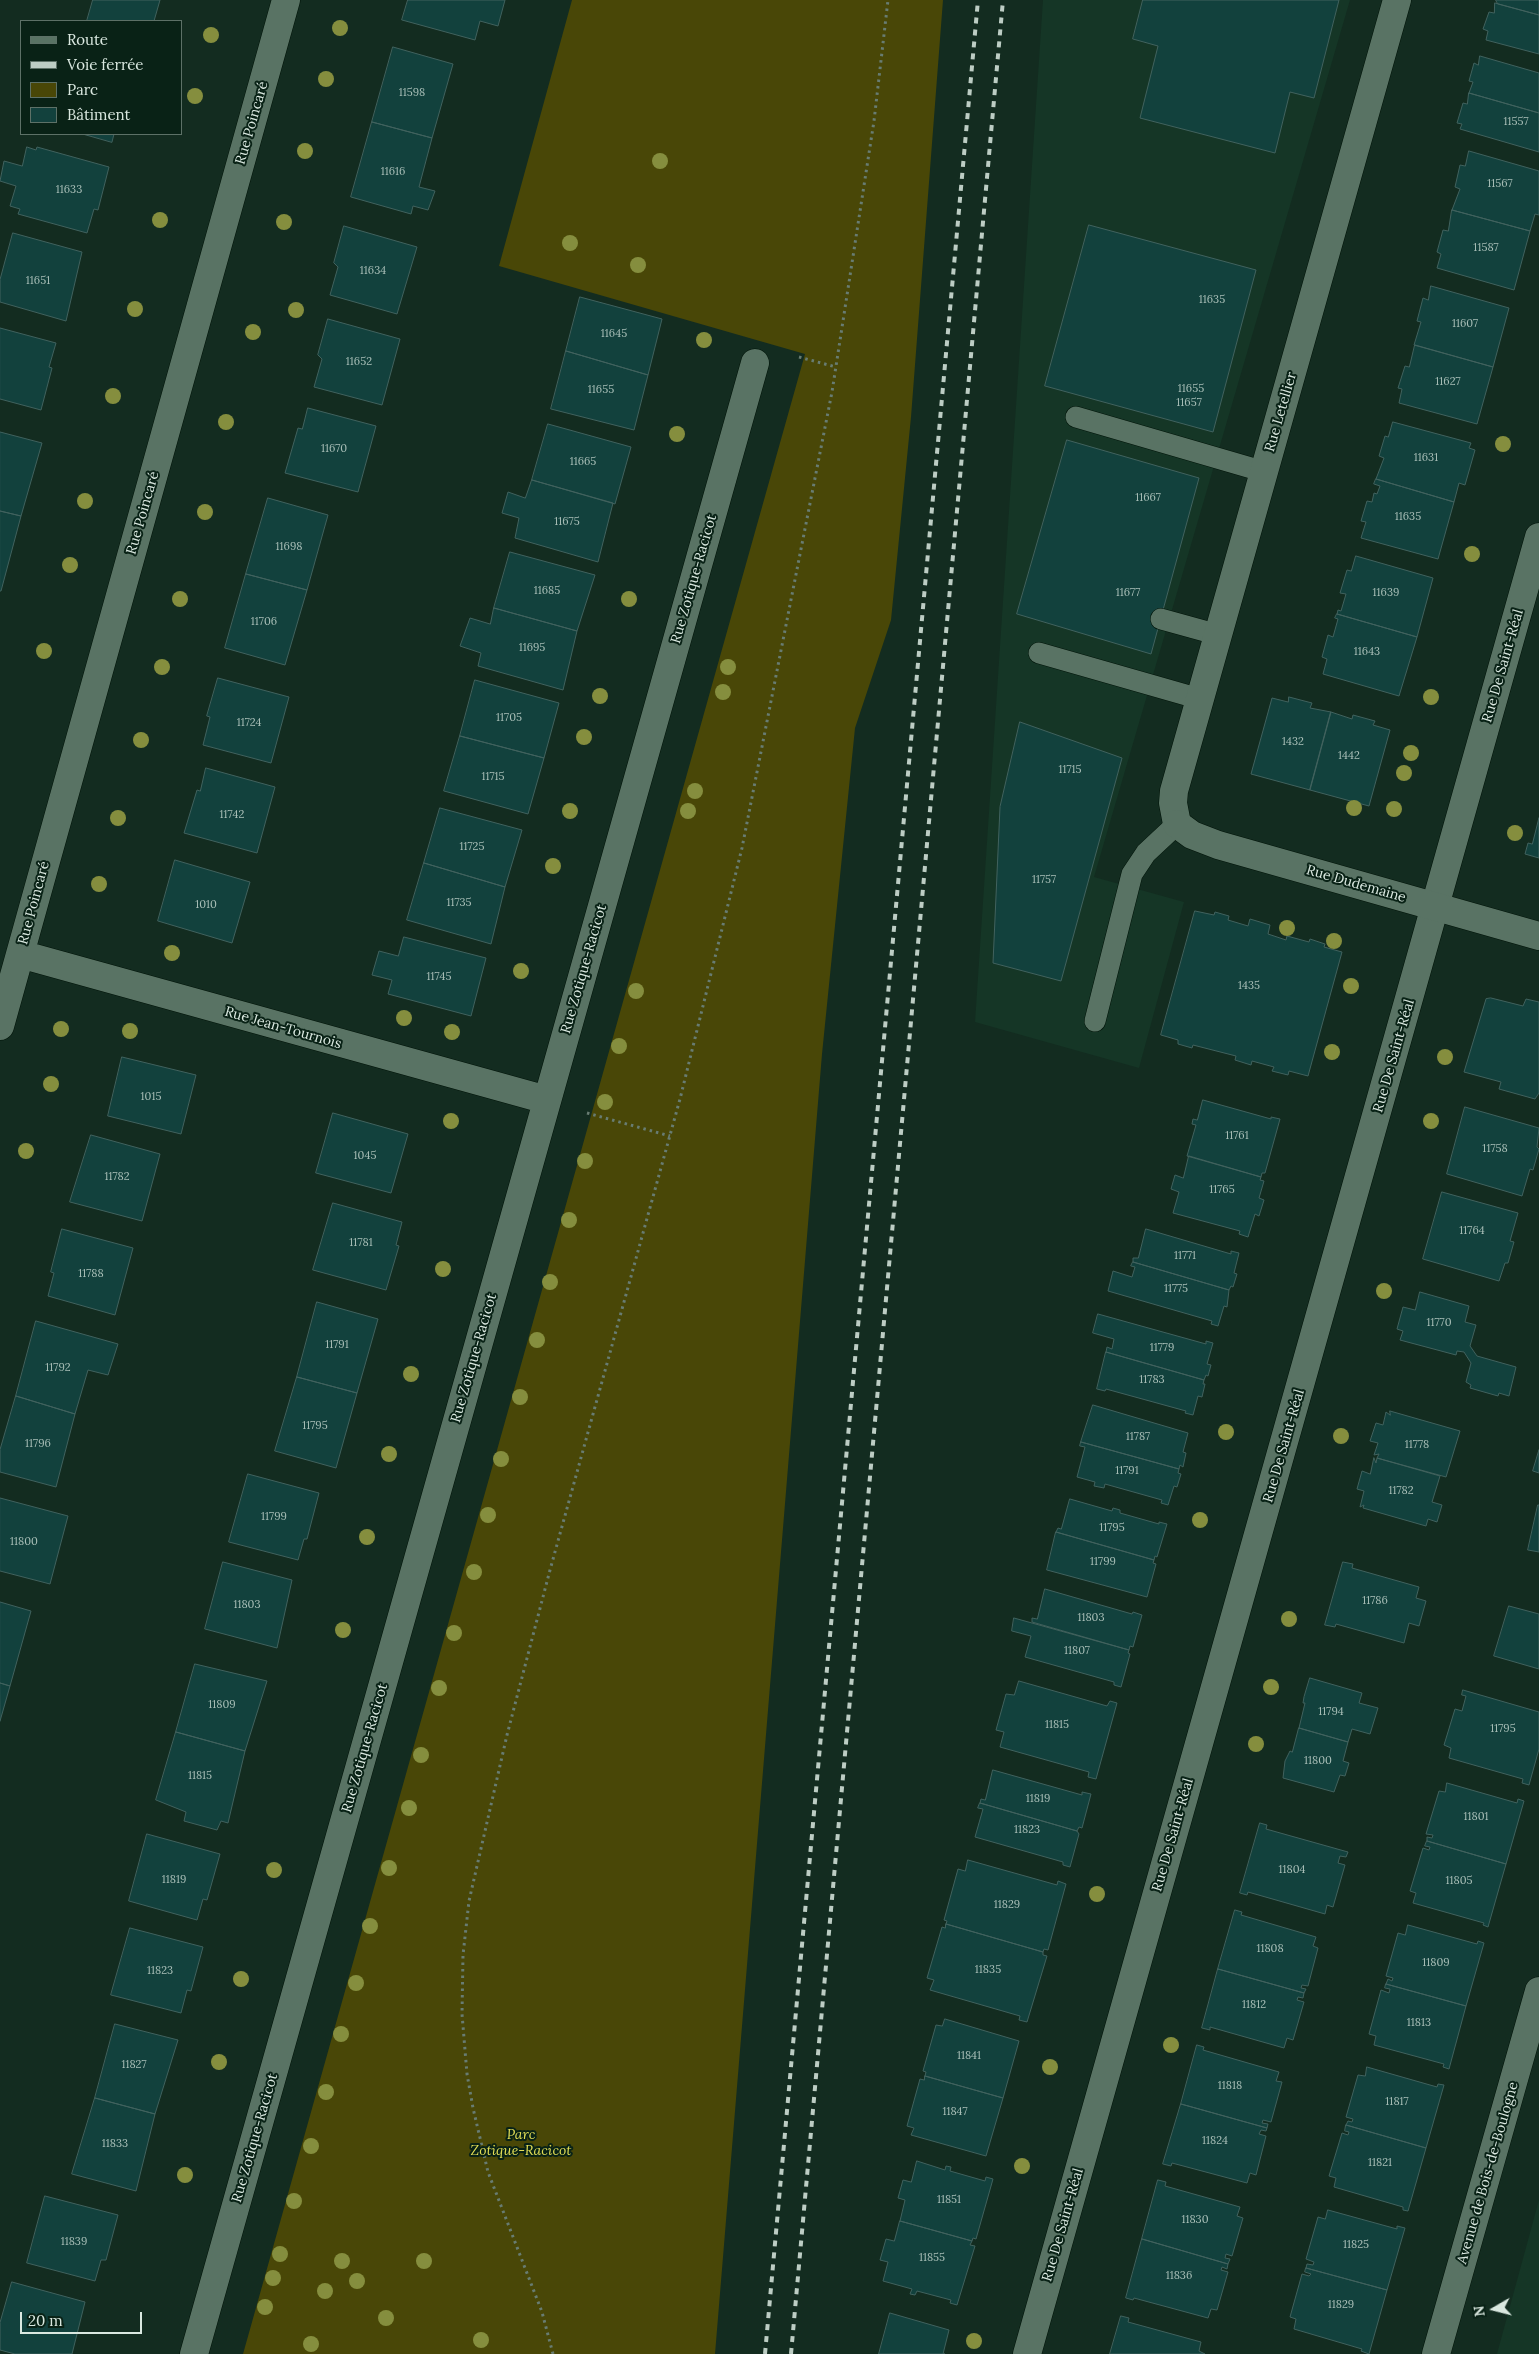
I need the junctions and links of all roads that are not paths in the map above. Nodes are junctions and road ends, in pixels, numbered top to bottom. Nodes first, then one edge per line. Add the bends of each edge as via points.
1 (286, 0) edge
2 (1397, 0) edge
3 (756, 363) dead end
4 (1076, 417) dead end
5 (1264, 472) junction
6 (1539, 537) edge
7 (1161, 619) dead end
8 (1219, 635) junction
9 (1039, 653) dead end
10 (1200, 699) junction
11 (1177, 824) junction
12 (1434, 906) junction
13 (1539, 936) edge
14 (20, 954) junction
15 (1094, 1021) dead end
16 (0, 1026) edge
17 (547, 1100) junction
18 (1539, 1991) edge
19 (194, 2354) edge
20 (1027, 2354) edge
21 (1436, 2354) edge

1 - 14 street, Rue Poincaré
2 - 5 street, Rue Letellier
3 - 17 street, Rue Zotique-Racicot
4 - 5 lane
5 - 8 street, Rue Letellier
6 - 12 street, Rue De Saint-Réal
7 - 8 lane
8 - 10 street, Rue Letellier
9 - 10 lane
10 - 11 street, Rue Letellier via 1174,791
11 - 12 street, Rue Dudemaine via 1204,841
11 - 15 lane via 1146,853 1132,874
12 - 13 street, Rue Dudemaine
12 - 20 street, Rue De Saint-Réal
14 - 16 street, Rue Poincaré
14 - 17 street, Rue Jean-Tournois
17 - 19 street, Rue Zotique-Racicot
18 - 21 street, Avenue de Bois-de-Boulogne

